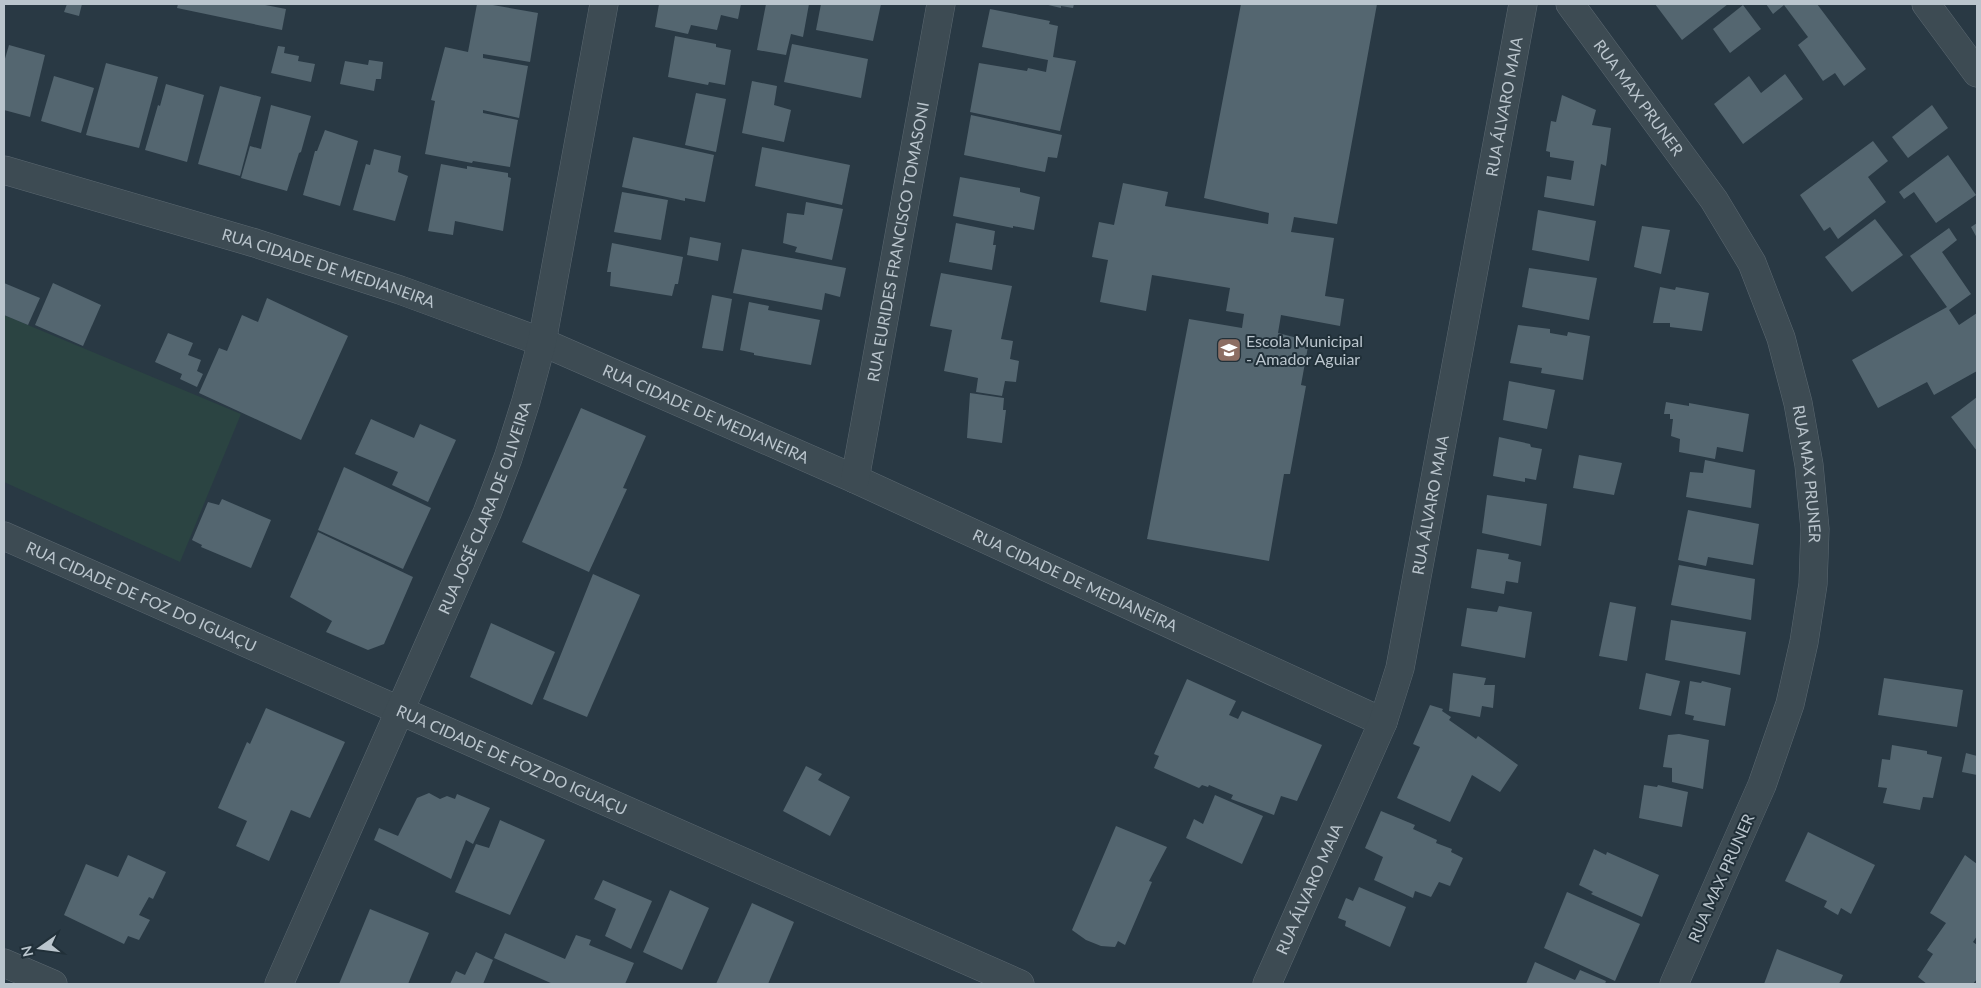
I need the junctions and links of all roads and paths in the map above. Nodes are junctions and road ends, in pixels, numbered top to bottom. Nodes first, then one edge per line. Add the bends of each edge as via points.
1 (604, 4) edge
2 (941, 4) edge
3 (1523, 4) edge
4 (1570, 4) edge
5 (1926, 4) edge
6 (1977, 73) edge
7 (4, 170) edge
8 (542, 342) junction
9 (854, 479) junction
10 (4, 536) edge
11 (399, 710) junction
12 (1383, 722) junction
13 (4, 963) edge
14 (53, 984) edge
15 (279, 984) edge
16 (1020, 984) edge
17 (1267, 984) edge
18 (1674, 984) edge

1 - 8 street, RUA JOSÉ CLARA DE OLIVEIRA
2 - 9 street, RUA EURIDES FRANCISCO TOMASONI
3 - 12 street, RUA ÁLVARO MAIA via 1410,620 1400,668
4 - 18 street, RUA MAX PRUNER via 1714,200 1752,263 1781,338 1798,403 1808,465 1814,529 1813,584 1790,704 1762,785
5 - 6 street
7 - 8 street, RUA CIDADE DE MEDIANEIRA via 255,243 400,290
8 - 9 street, RUA CIDADE DE MEDIANEIRA
8 - 11 street, RUA JOSÉ CLARA DE OLIVEIRA via 508,458
9 - 12 street, RUA CIDADE DE MEDIANEIRA
10 - 11 street, RUA CIDADE DE FOZ DO IGUAÇU
11 - 15 street, RUA JOSÉ CLARA DE OLIVEIRA
11 - 16 street, RUA CIDADE DE FOZ DO IGUAÇU
12 - 17 street, RUA ÁLVARO MAIA
13 - 14 street

